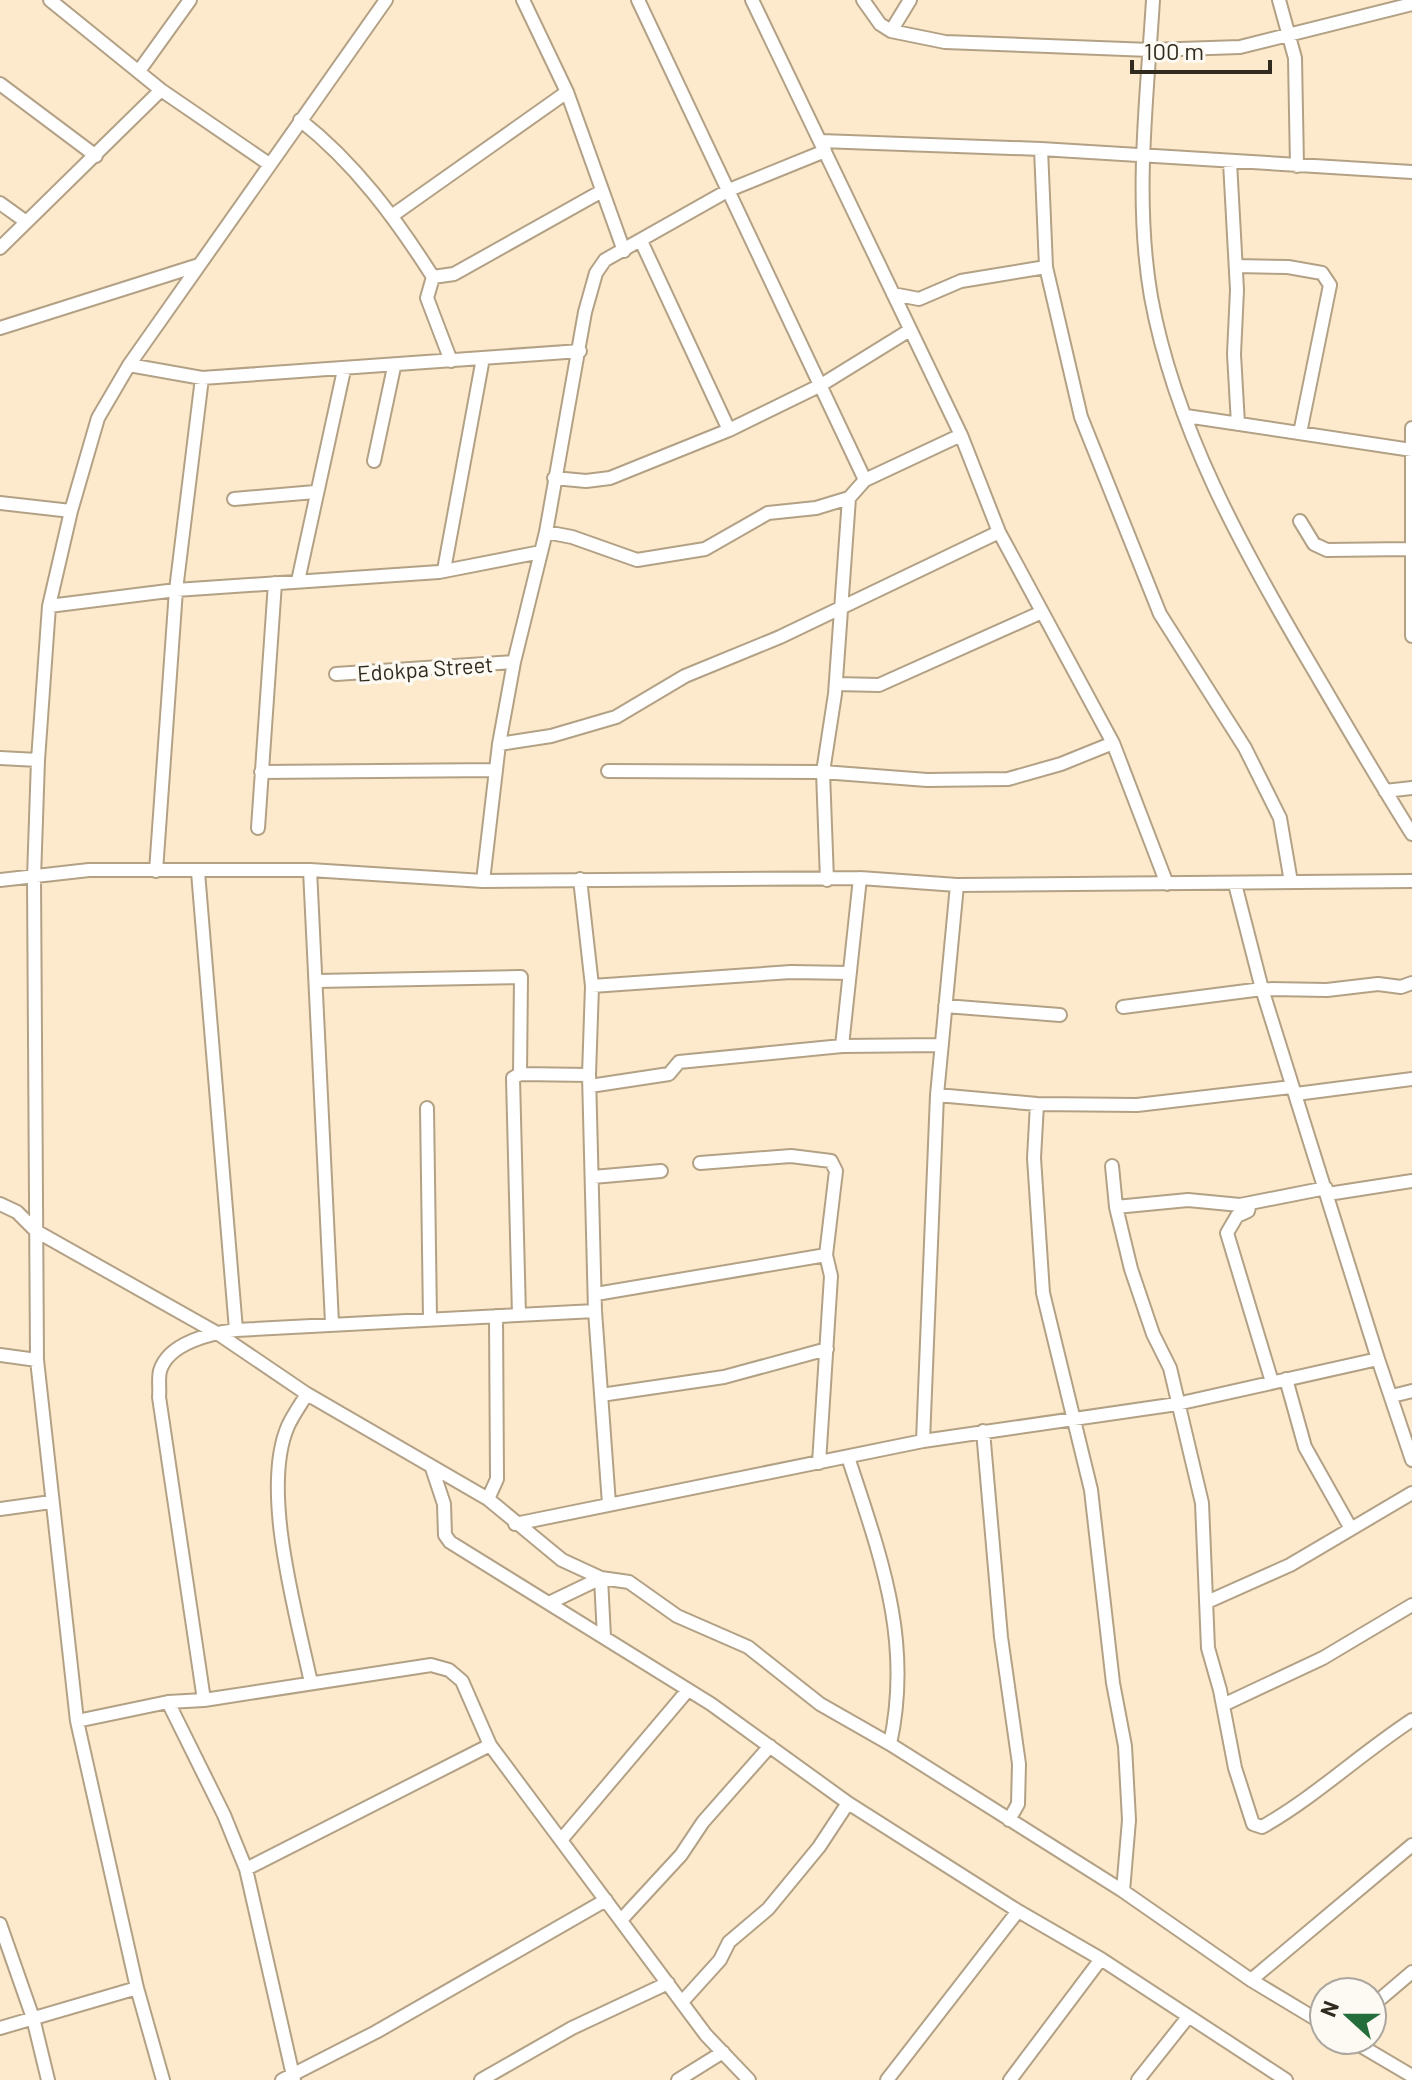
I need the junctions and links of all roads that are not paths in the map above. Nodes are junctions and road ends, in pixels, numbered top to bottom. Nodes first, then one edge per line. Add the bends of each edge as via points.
1 (52, 0) edge
2 (190, 0) edge
3 (386, 0) edge
4 (523, 0) edge
5 (638, 0) edge
6 (752, 0) edge
7 (863, 0) edge
8 (910, 0) edge
9 (1153, 0) edge
10 (1279, 0) edge
11 (1412, 4) edge
12 (891, 31) junction
13 (1288, 36) junction
14 (1150, 50) junction
15 (139, 71) junction
16 (0, 84) edge
17 (161, 90) junction
18 (567, 92) junction
19 (300, 120) junction
20 (823, 146) junction
21 (1041, 149) junction
22 (1143, 155) junction
23 (96, 156) junction
24 (1230, 162) junction
25 (269, 164) junction
26 (1297, 166) junction
27 (1412, 172) edge
28 (729, 190) junction
29 (602, 191) junction
30 (0, 203) edge
31 (393, 215) junction
32 (25, 221) junction
33 (641, 241) junction
34 (0, 248) edge
35 (624, 251) junction
36 (199, 265) junction
37 (1236, 266) junction
38 (1046, 267) junction
39 (433, 277) junction
40 (893, 294) junction
41 (0, 328) edge
42 (910, 330) junction
43 (580, 351) junction
44 (483, 358) junction
45 (451, 361) junction
46 (129, 365) junction
47 (394, 367) junction
48 (344, 370) junction
49 (202, 378) junction
50 (821, 385) junction
51 (1186, 416) junction
52 (1238, 424) junction
53 (1412, 428) edge
54 (729, 430) junction
55 (1300, 433) junction
56 (961, 435) junction
57 (1412, 450) edge
58 (374, 461) dead end
59 (554, 478) junction
60 (865, 480) junction
61 (315, 492) junction
62 (849, 498) junction
63 (234, 499) dead end
64 (0, 503) edge
65 (71, 511) junction
66 (1300, 521) dead end
67 (546, 532) junction
68 (999, 532) junction
69 (1409, 549) junction
70 (541, 552) junction
71 (444, 570) junction
72 (298, 581) junction
73 (275, 583) junction
74 (176, 590) junction
75 (49, 606) junction
76 (842, 606) junction
77 (1042, 612) junction
78 (1412, 636) edge
79 (514, 662) junction
80 (336, 674) dead end
81 (836, 684) junction
82 (1113, 743) junction
83 (499, 744) junction
84 (0, 758) edge
85 (38, 760) junction
86 (496, 770) junction
87 (608, 771) dead end
88 (261, 772) junction
89 (823, 772) junction
90 (1412, 788) edge
91 (1385, 791) junction
92 (258, 828) dead end
93 (1412, 834) edge
94 (310, 870) junction
95 (156, 871) junction
96 (198, 872) junction
97 (34, 878) junction
98 (860, 878) junction
99 (580, 879) junction
100 (0, 880) edge
101 (827, 880) junction
102 (483, 881) junction
103 (1412, 881) edge
104 (1291, 882) junction
105 (1167, 884) junction
106 (1235, 884) junction
107 (957, 885) junction
108 (850, 973) junction
109 (317, 981) junction
110 (1412, 983) edge
111 (592, 986) junction
112 (1262, 989) junction
113 (945, 1006) junction
114 (1123, 1007) dead end
115 (1060, 1015) dead end
116 (942, 1045) junction
117 (842, 1046) junction
118 (520, 1074) junction
119 (1412, 1079) edge
120 (590, 1081) junction
121 (1294, 1090) junction
122 (937, 1095) junction
123 (1037, 1104) junction
124 (427, 1108) dead end
125 (700, 1163) dead end
126 (1112, 1166) dead end
127 (661, 1171) dead end
128 (593, 1177) junction
129 (1412, 1181) edge
130 (1327, 1191) junction
131 (1250, 1203) junction
132 (0, 1204) edge
133 (1116, 1207) junction
134 (36, 1231) junction
135 (826, 1255) junction
136 (596, 1294) junction
137 (595, 1311) junction
138 (519, 1315) junction
139 (496, 1316) junction
140 (430, 1319) junction
141 (332, 1323) junction
142 (236, 1330) junction
143 (217, 1333) junction
144 (827, 1349) junction
145 (0, 1355) edge
146 (1378, 1359) junction
147 (37, 1360) junction
148 (1286, 1379) junction
149 (1272, 1382) junction
150 (1412, 1391) edge
151 (307, 1394) junction
152 (601, 1395) junction
153 (1392, 1396) junction
154 (1177, 1404) junction
155 (1075, 1418) junction
156 (983, 1431) junction
157 (923, 1441) junction
158 (848, 1457) junction
159 (1412, 1460) edge
160 (819, 1463) junction
161 (432, 1468) junction
162 (1412, 1493) edge
163 (488, 1499) junction
164 (51, 1502) junction
165 (609, 1504) junction
166 (0, 1509) edge
167 (515, 1524) junction
168 (1350, 1527) junction
169 (601, 1578) junction
170 (1207, 1602) junction
171 (549, 1603) junction
172 (1412, 1605) edge
173 (604, 1637) junction
174 (311, 1683) junction
175 (688, 1690) junction
176 (204, 1700) junction
177 (168, 1702) junction
178 (1223, 1705) junction
179 (1412, 1720) edge
180 (77, 1721) junction
181 (890, 1744) junction
182 (490, 1745) junction
183 (770, 1746) junction
184 (848, 1803) junction
185 (1009, 1820) junction
186 (561, 1840) junction
187 (1412, 1845) edge
188 (246, 1869) junction
189 (1123, 1891) junction
190 (606, 1900) junction
191 (1018, 1911) junction
192 (621, 1920) junction
193 (0, 1924) edge
194 (1101, 1959) junction
195 (1412, 1972) edge
196 (1251, 1980) junction
197 (668, 1983) junction
198 (137, 1988) junction
199 (1388, 1992) edge
200 (682, 2002) junction
201 (1308, 2014) edge
202 (1188, 2017) junction
203 (33, 2018) junction
204 (0, 2028) edge
205 (723, 2052) junction
206 (1378, 2056) edge
207 (1271, 2076) edge
208 (1412, 2076) edge
209 (290, 2079) edge
210 (48, 2080) edge
211 (163, 2080) edge
212 (481, 2080) edge
213 (678, 2080) edge
214 (749, 2080) edge
215 (887, 2080) edge
216 (1010, 2080) edge
217 (1138, 2080) edge
218 (1286, 2080) edge

1 - 15 street
2 - 15 street
3 - 19 street
4 - 18 street
5 - 28 street
6 - 20 street
7 - 12 street
8 - 12 street
9 - 14 street
10 - 13 street
11 - 13 street
12 - 14 street via 945,42
13 - 14 street via 1240,47
13 - 26 street via 1295,58
14 - 22 street
15 - 17 street
16 - 23 street
17 - 23 street
17 - 25 street
18 - 29 street
18 - 31 street
19 - 25 street
19 - 31 street via 330,144
20 - 21 street
20 - 28 street
20 - 40 street
21 - 22 street
21 - 38 street
22 - 24 street
22 - 51 street via 1151,294 1166,367
23 - 32 street
24 - 26 street
24 - 37 street
25 - 36 street
26 - 27 street
28 - 33 street
28 - 50 street
29 - 35 street
29 - 39 street via 454,274
30 - 32 street
31 - 39 street
32 - 34 street
33 - 35 street
33 - 54 street
35 - 43 street via 605,260 596,273
36 - 41 street
36 - 46 street
37 - 52 street
37 - 55 street via 1322,273 1330,285
38 - 40 street via 961,281 919,299
38 - 104 street via 1081,417 1110,494 1160,614 1245,748 1280,818
39 - 45 street via 427,298
40 - 42 street
42 - 50 street
42 - 56 street
43 - 44 street
43 - 59 street
44 - 45 street
44 - 71 street
45 - 47 street
46 - 49 street
46 - 65 street via 98,418
47 - 48 street
47 - 58 street
48 - 49 street
48 - 61 street
49 - 74 street
50 - 54 street
50 - 60 street
51 - 52 street
51 - 91 street via 1252,565
52 - 55 street
53 - 57 street
54 - 59 street via 610,478
55 - 57 street
56 - 60 street
56 - 68 street
57 - 69 street
59 - 67 street
60 - 62 street
61 - 63 street
61 - 72 street
62 - 67 street via 768,513 705,549 652,559 637,560
62 - 76 street
64 - 65 street
65 - 75 street
66 - 69 street via 1314,544 1327,550
67 - 70 street
68 - 76 street
68 - 77 street
69 - 78 street
70 - 71 street
70 - 79 street
71 - 72 street
72 - 73 street
73 - 74 street
73 - 88 street
74 - 75 street
74 - 95 street
75 - 85 street
76 - 81 street
76 - 83 street via 685,676 616,717
77 - 81 street via 887,682
77 - 82 street
79 - 80 street, Edokpa Street
79 - 83 street
81 - 89 street
82 - 89 street via 1008,779 927,780
82 - 105 street
83 - 86 street
84 - 85 street
85 - 97 street
86 - 88 street
86 - 102 street
87 - 89 street
88 - 92 street
89 - 101 street
90 - 91 street
91 - 93 street
94 - 96 street
94 - 102 street
94 - 109 street
95 - 96 street
95 - 97 street via 89,870
96 - 142 street
97 - 100 street
97 - 134 street
98 - 101 street
98 - 107 street
98 - 108 street
99 - 101 street
99 - 102 street
99 - 111 street
103 - 104 street
104 - 106 street
105 - 106 street
105 - 107 street
106 - 112 street
107 - 113 street
108 - 111 street
108 - 117 street
109 - 118 street via 518,975
109 - 141 street
110 - 112 street
111 - 120 street
112 - 114 street
112 - 121 street
113 - 115 street
113 - 116 street
116 - 117 street
116 - 122 street
117 - 120 street via 679,1062 669,1074
118 - 120 street
118 - 138 street via 513,1078
119 - 121 street
120 - 128 street
121 - 123 street via 1137,1105
121 - 130 street
122 - 123 street
122 - 157 street
123 - 155 street via 1034,1158 1043,1293
124 - 140 street
125 - 135 street via 791,1156 831,1161 836,1171
126 - 133 street
127 - 128 street
128 - 136 street
129 - 130 street
130 - 131 street
130 - 146 street
131 - 133 street via 1188,1200
131 - 149 street via 1227,1233
132 - 134 street
133 - 154 street via 1131,1269 1170,1368
134 - 143 street
134 - 147 street
135 - 136 street
135 - 144 street via 831,1276
136 - 137 street
137 - 138 street
137 - 152 street
138 - 139 street
139 - 140 street
139 - 163 street via 497,1479
140 - 141 street
141 - 142 street
142 - 143 street
143 - 151 street
143 - 176 street via 179,1348 160,1370 159,1397
144 - 152 street via 724,1377
144 - 160 street
145 - 147 street
146 - 148 street
146 - 153 street
147 - 164 street
148 - 149 street
148 - 168 street via 1305,1447
149 - 154 street
150 - 153 street
151 - 161 street
151 - 174 street via 287,1428 278,1486 287,1570
152 - 165 street
153 - 159 street
154 - 155 street
154 - 170 street via 1202,1503
155 - 156 street
155 - 189 street via 1091,1490 1125,1746 1129,1820
156 - 157 street
156 - 185 street via 1001,1637 1019,1764 1018,1804
157 - 158 street
158 - 160 street
158 - 181 street via 883,1563 896,1628 900,1703
160 - 165 street
161 - 163 street
161 - 171 street via 450,1542
162 - 168 street
163 - 167 street
164 - 166 street
164 - 180 street
165 - 167 street
167 - 169 street via 562,1560
168 - 170 street via 1290,1565
169 - 171 street
169 - 173 street
169 - 181 street via 629,1582 677,1616 748,1647 820,1704
170 - 178 street via 1208,1648
171 - 173 street
172 - 178 street via 1278,1682
173 - 175 street
174 - 176 street
174 - 182 street via 431,1665 449,1670 462,1681
175 - 183 street
175 - 186 street
176 - 177 street
177 - 180 street
177 - 188 street
178 - 179 street via 1235,1768 1258,1828 1295,1808
180 - 198 street
181 - 185 street
182 - 186 street
182 - 188 street
183 - 184 street
183 - 192 street
184 - 191 street
184 - 200 street via 768,1909 729,1942 720,1960
185 - 189 street
186 - 190 street
187 - 196 street
188 - 209 street
189 - 196 street
190 - 192 street
190 - 209 street
191 - 194 street
191 - 215 street
192 - 197 street
193 - 203 street
194 - 202 street
194 - 216 street
195 - 199 street
196 - 201 street
197 - 200 street
197 - 212 street via 572,2028
198 - 203 street
198 - 211 street
200 - 205 street
202 - 207 street
202 - 217 street
203 - 204 street
203 - 210 street
205 - 213 street
205 - 214 street
206 - 208 street
207 - 218 street

